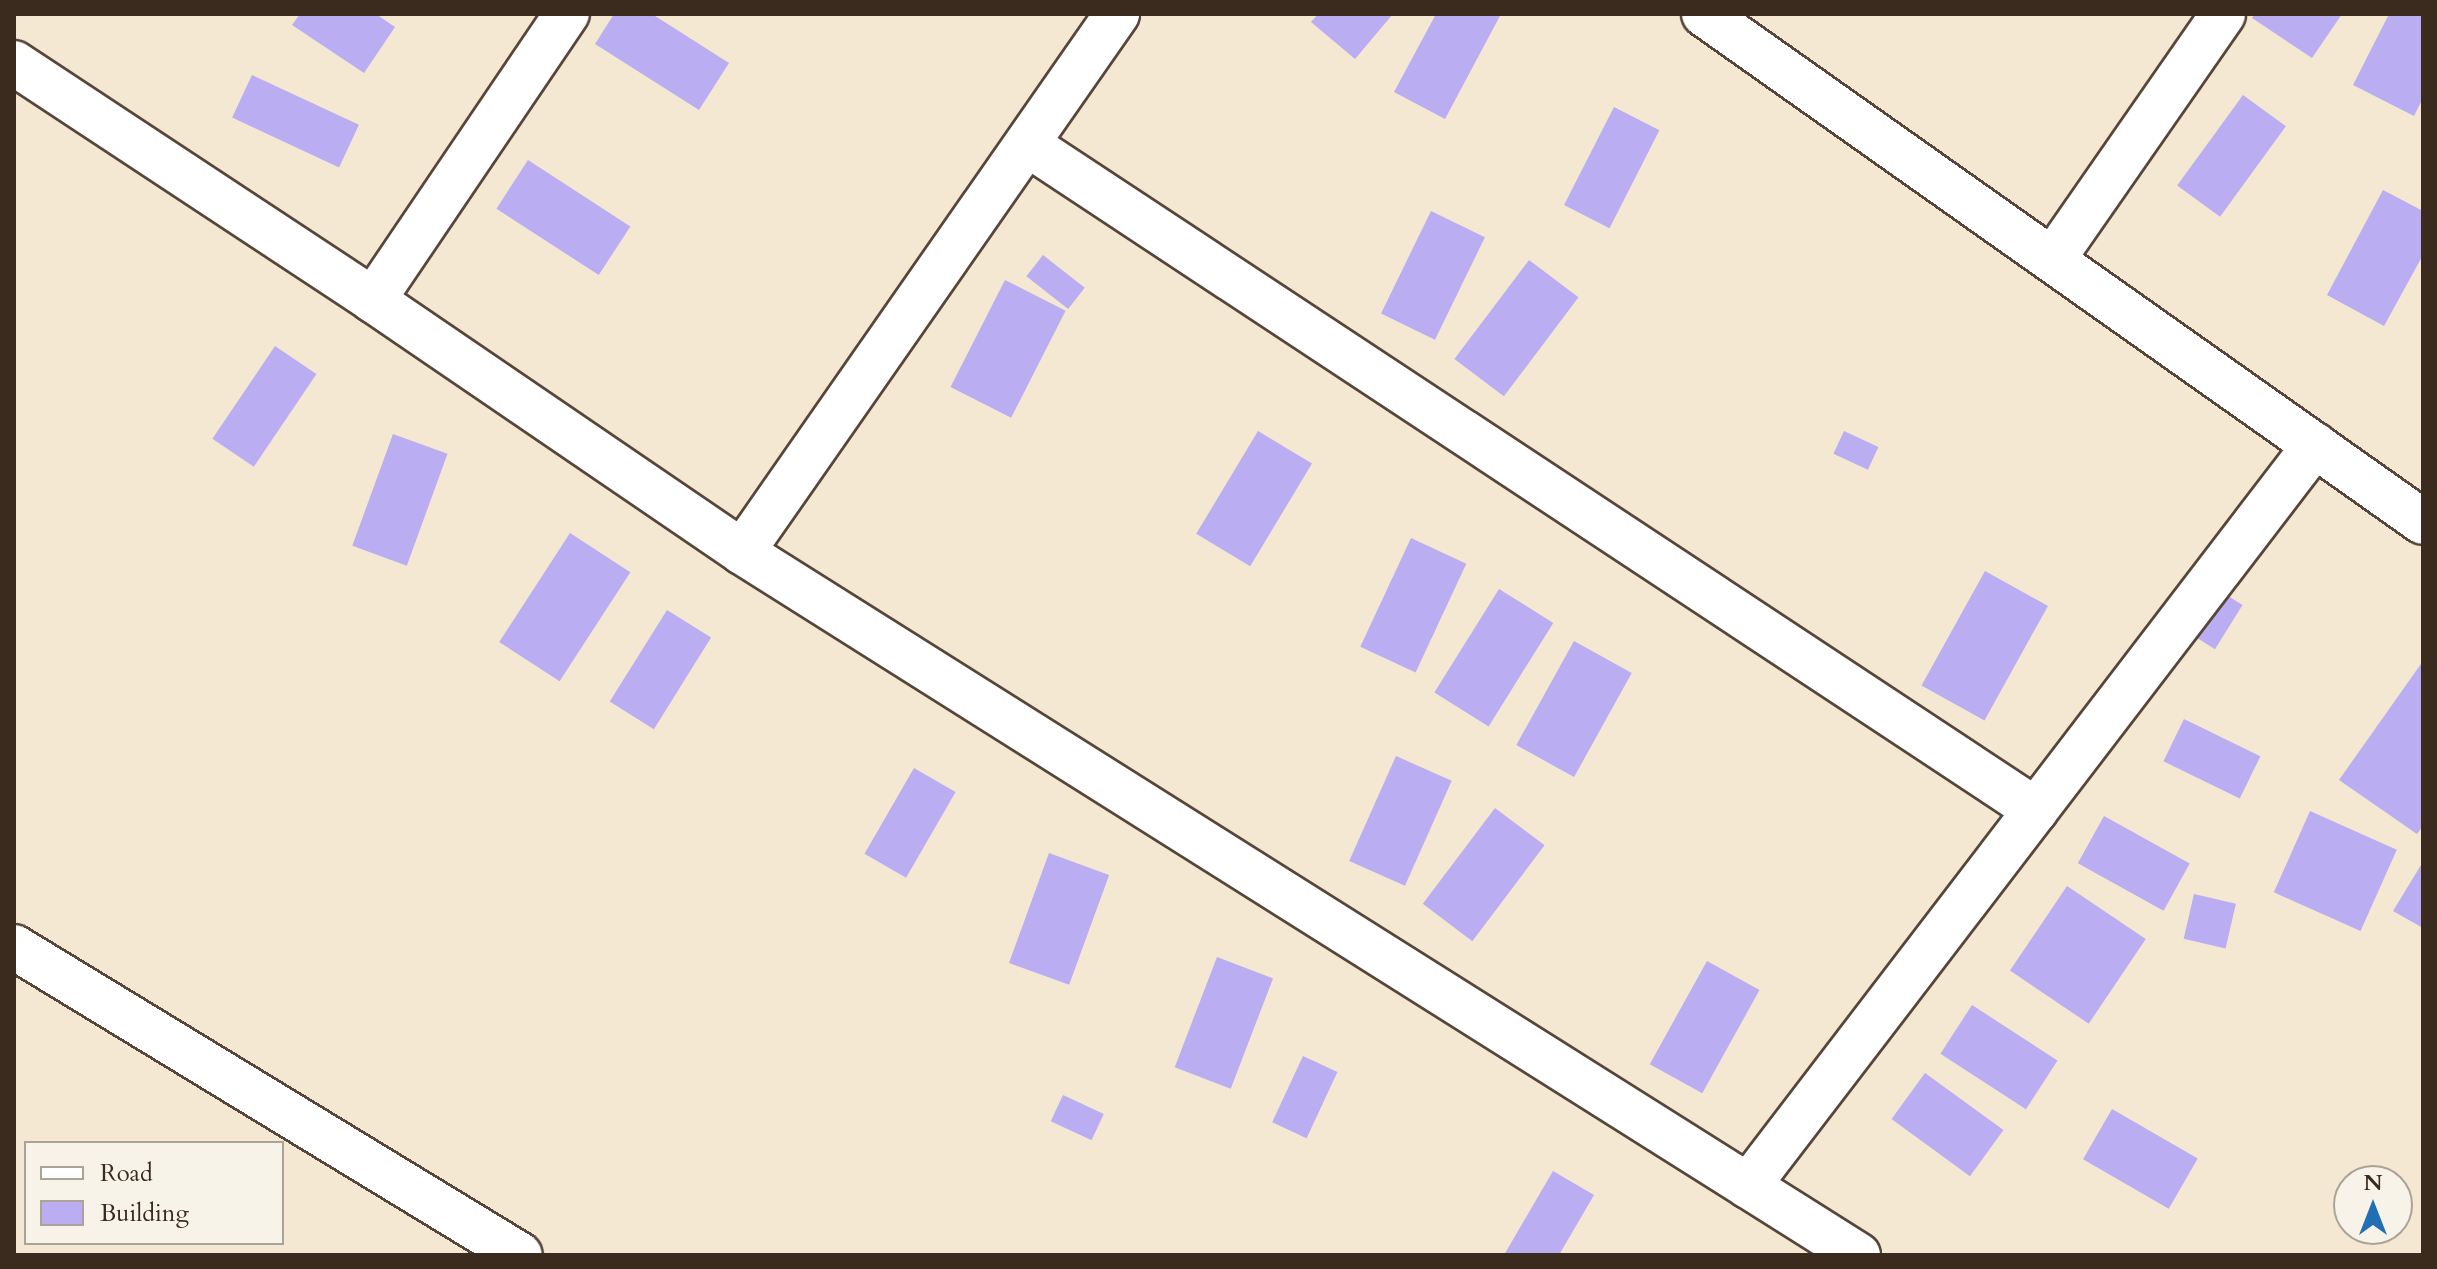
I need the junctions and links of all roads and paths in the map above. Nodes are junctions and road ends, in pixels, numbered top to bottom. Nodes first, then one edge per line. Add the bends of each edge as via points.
1 (567, 14) edge
2 (1117, 14) edge
3 (1704, 14) edge
4 (2223, 14) edge
5 (14, 63) edge
6 (1027, 144) junction
7 (2053, 259) junction
8 (373, 300) junction
9 (2315, 445) junction
10 (2423, 522) edge
11 (742, 552) junction
12 (2036, 810) junction
13 (14, 947) edge
14 (1748, 1186) junction
15 (520, 1255) edge
16 (1858, 1255) edge

1 - 8 street
2 - 6 street
3 - 7 street
4 - 7 street
5 - 8 street
6 - 11 street
6 - 12 street
7 - 9 street
8 - 11 street
9 - 10 street
9 - 12 street
11 - 14 street
12 - 14 street
13 - 15 street
14 - 16 street

